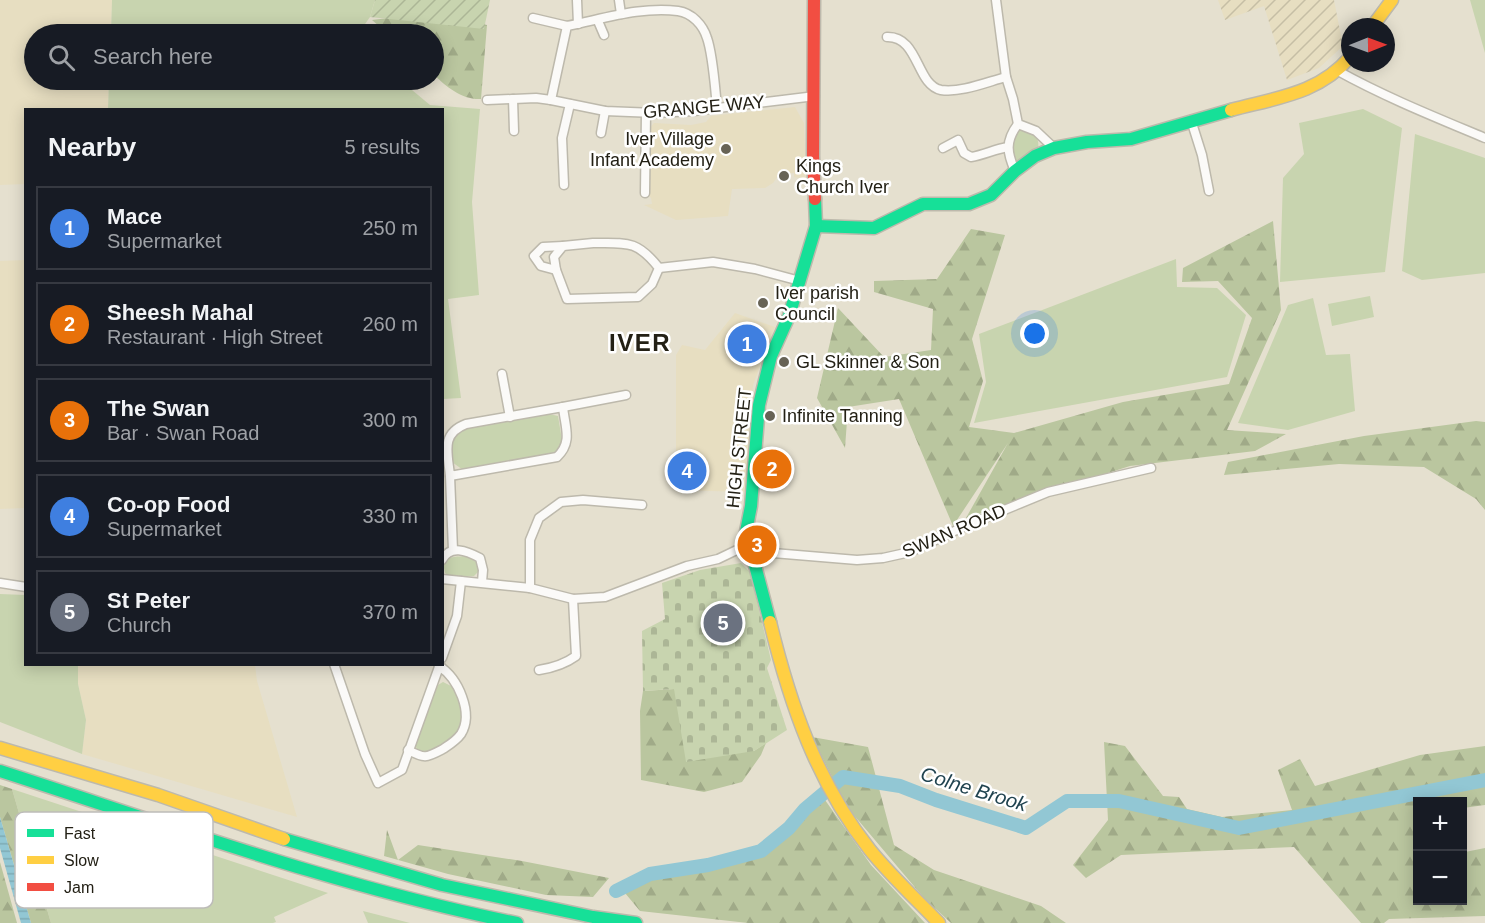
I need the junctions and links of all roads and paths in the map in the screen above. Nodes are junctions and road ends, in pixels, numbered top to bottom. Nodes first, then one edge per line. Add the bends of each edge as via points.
1 (577, 0) edge
2 (619, 0) edge
3 (814, 0) edge
4 (996, 0) edge
5 (1392, 0) edge
6 (621, 14) junction
7 (533, 18) dead end
8 (1379, 18) edge
9 (598, 21) junction
10 (578, 24) junction
11 (567, 26) junction
12 (604, 35) dead end
13 (887, 37) dead end
14 (1341, 68) edge
15 (1338, 71) junction
16 (1006, 77) junction
17 (815, 96) junction
18 (513, 99) junction
19 (486, 100) dead end
20 (551, 100) junction
21 (570, 104) junction
22 (717, 107) junction
23 (605, 111) junction
24 (646, 113) junction
25 (1191, 120) junction
26 (1018, 124) junction
27 (514, 131) dead end
28 (601, 133) dead end
29 (1485, 138) edge
30 (1008, 147) junction
31 (943, 148) dead end
32 (1054, 148) junction
33 (1016, 171) junction
34 (564, 185) dead end
35 (1209, 191) dead end
36 (645, 193) dead end
37 (816, 226) junction
38 (563, 246) junction
39 (659, 268) junction
40 (556, 270) junction
41 (800, 281) junction
42 (502, 374) dead end
43 (626, 395) dead end
44 (563, 407) junction
45 (510, 417) junction
46 (1151, 468) dead end
47 (450, 476) junction
48 (642, 505) dead end
49 (743, 547) junction
50 (453, 550) junction
51 (444, 557) edge
52 (754, 560) junction
53 (444, 579) edge
54 (461, 581) junction
55 (482, 582) junction
56 (0, 583) edge
57 (24, 587) edge
58 (530, 588) junction
59 (573, 599) junction
60 (444, 654) edge
61 (335, 666) edge
62 (440, 666) edge
63 (444, 666) edge
64 (539, 670) dead end
65 (0, 748) edge
66 (408, 750) junction
67 (0, 771) edge
68 (127, 812) edge
69 (207, 812) edge
70 (213, 814) edge
71 (213, 840) edge
72 (518, 923) edge
73 (636, 923) edge
74 (939, 923) edge

1 - 10 street
2 - 6 street
3 - 17 main road, HIGH STREET
4 - 16 street
5 - 8 main road
6 - 9 street
6 - 22 street via 680,11 696,19 707,38
7 - 11 street
9 - 10 street
9 - 12 street
10 - 11 street
11 - 20 street
13 - 16 street via 911,50 927,79 938,89
14 - 15 main road
15 - 25 main road via 1303,91
15 - 29 street
16 - 26 street
17 - 22 street, GRANGE WAY
17 - 37 main road, HIGH STREET
18 - 19 street, GRANGE WAY
18 - 20 street, GRANGE WAY
18 - 27 street
20 - 21 street, GRANGE WAY
21 - 23 street, GRANGE WAY
21 - 34 street via 562,138
22 - 24 street, GRANGE WAY
23 - 24 street, GRANGE WAY
23 - 28 street
24 - 36 street
25 - 32 main road via 1131,139
25 - 35 street
26 - 30 street
26 - 32 street via 1036,131
30 - 31 street via 971,158 958,140
30 - 33 street
32 - 33 main road
33 - 37 main road via 991,195 969,204 923,204 874,228
37 - 41 main road, HIGH STREET
38 - 39 street via 630,243 649,255
38 - 40 street via 554,257
38 - 40 street via 543,247 534,256 541,266
39 - 40 street via 652,284 638,297 567,299
39 - 41 street via 713,262
41 - 49 main road, HIGH STREET via 762,387 751,506
42 - 45 street
43 - 44 street
44 - 45 street
44 - 47 street via 567,439 565,450 557,457
45 - 47 street via 456,428 447,441
46 - 52 street, SWAN ROAD via 1048,492 910,552 857,560 773,553
47 - 50 street
48 - 58 street via 561,502 539,518 530,540
49 - 52 main road
49 - 59 street via 605,597
50 - 51 street
50 - 55 street via 464,550 480,558
52 - 74 main road via 793,705 820,770 870,850
53 - 54 street
54 - 55 street
54 - 60 street via 457,616
55 - 58 street
56 - 57 street
58 - 59 street
59 - 64 street via 576,656
61 - 66 street via 378,783 402,770
62 - 66 street
63 - 66 street via 465,709 464,728 453,742 429,756
65 - 69 main road
67 - 68 main road
70 - 73 main road via 299,844 441,885
71 - 72 main road via 351,884

